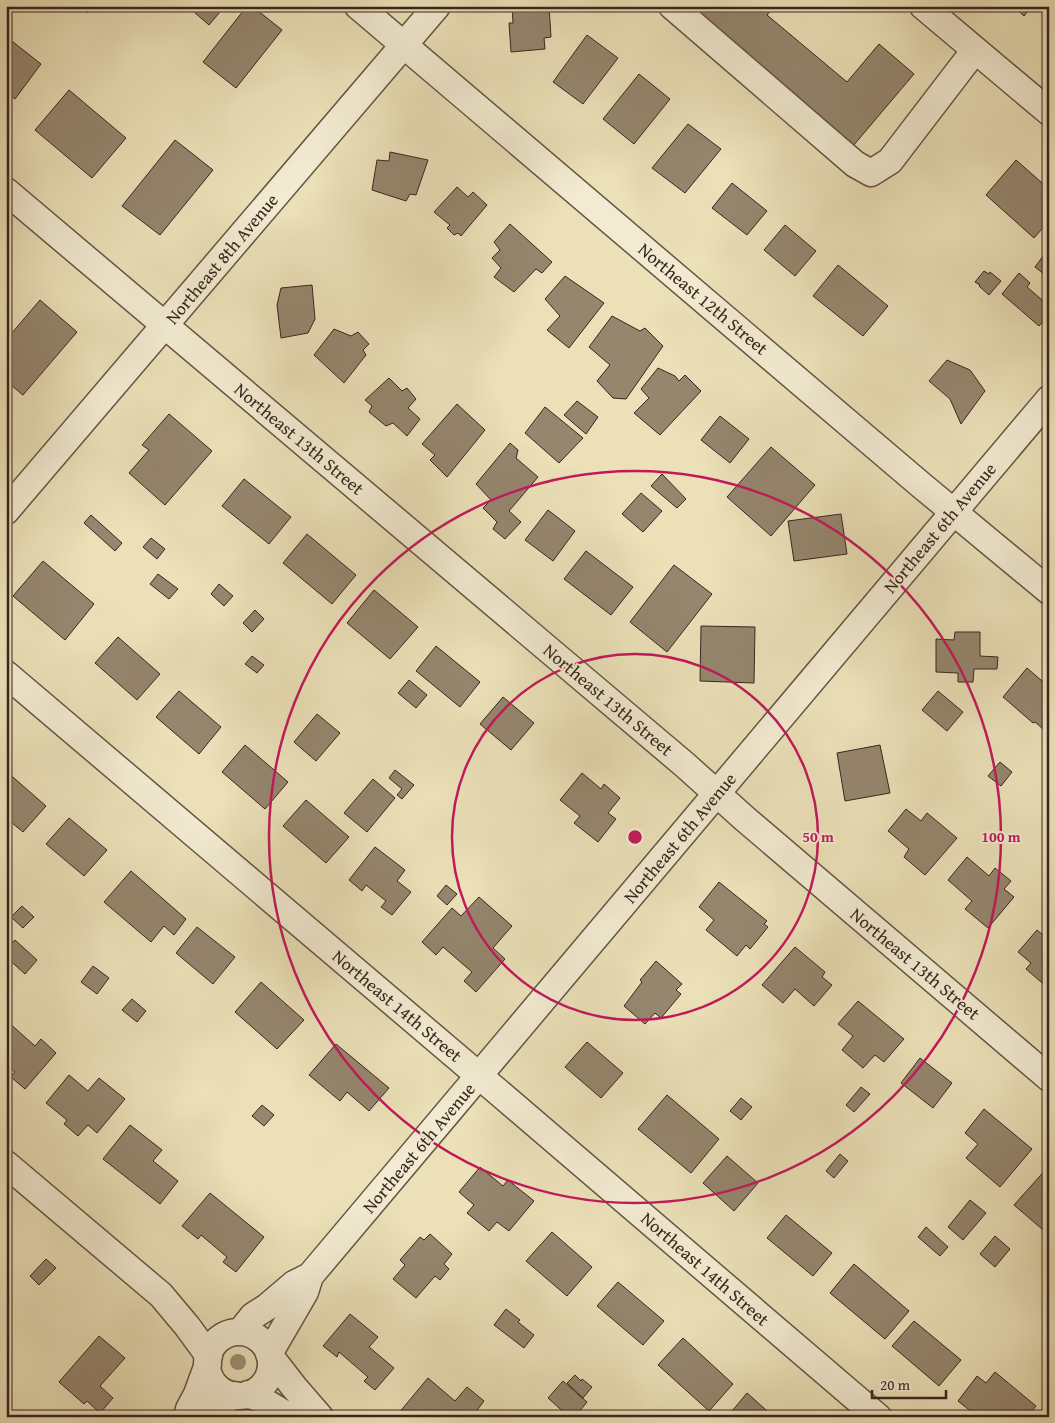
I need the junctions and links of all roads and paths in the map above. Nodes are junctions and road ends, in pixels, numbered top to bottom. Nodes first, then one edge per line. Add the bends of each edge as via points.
1 (358, 6) edge
2 (437, 6) edge
3 (672, 6) edge
4 (923, 6) edge
5 (404, 44) junction
6 (975, 50) junction
7 (1049, 112) edge
8 (6, 191) edge
9 (165, 325) junction
10 (1049, 399) edge
11 (6, 511) edge
12 (954, 511) junction
13 (1049, 591) edge
14 (6, 674) edge
15 (717, 794) junction
16 (479, 1076) junction
17 (1049, 1078) edge
18 (6, 1164) edge
19 (310, 1276) junction
20 (161, 1295) junction
21 (239, 1332) junction
22 (270, 1355) junction
23 (208, 1360) junction
24 (241, 1395) junction
25 (187, 1417) edge
26 (201, 1417) edge
27 (290, 1417) edge
28 (320, 1417) edge
29 (878, 1417) edge

1 - 5 street, Northeast 12th Street
2 - 5 street, Northeast 8th Avenue
3 - 6 street via 854,164 871,173 890,161
4 - 6 street
5 - 9 street, Northeast 8th Avenue
5 - 12 street, Northeast 12th Street
6 - 7 street
8 - 9 street, Northeast 13th Street
9 - 11 street, Northeast 8th Avenue
9 - 15 street, Northeast 13th Street
10 - 12 street, Northeast 6th Avenue
12 - 13 street, Northeast 12th Street
12 - 15 street, Northeast 6th Avenue
14 - 16 street, Northeast 14th Street
15 - 16 street, Northeast 6th Avenue
15 - 17 street, Northeast 13th Street
16 - 19 street, Northeast 6th Avenue
16 - 29 street, Northeast 14th Street
18 - 20 street
19 - 21 street, Northeast 6th Avenue via 294,1284 253,1316
19 - 22 street, Northeast 6th Avenue via 305,1292
20 - 21 street via 200,1318
20 - 23 street via 187,1326
21 - 22 street via 260,1339
21 - 23 street via 216,1342
22 - 24 street via 271,1365 265,1383 257,1390
22 - 28 street
23 - 24 street via 208,1370 219,1388
23 - 25 street
24 - 26 street
24 - 27 street via 270,1404

